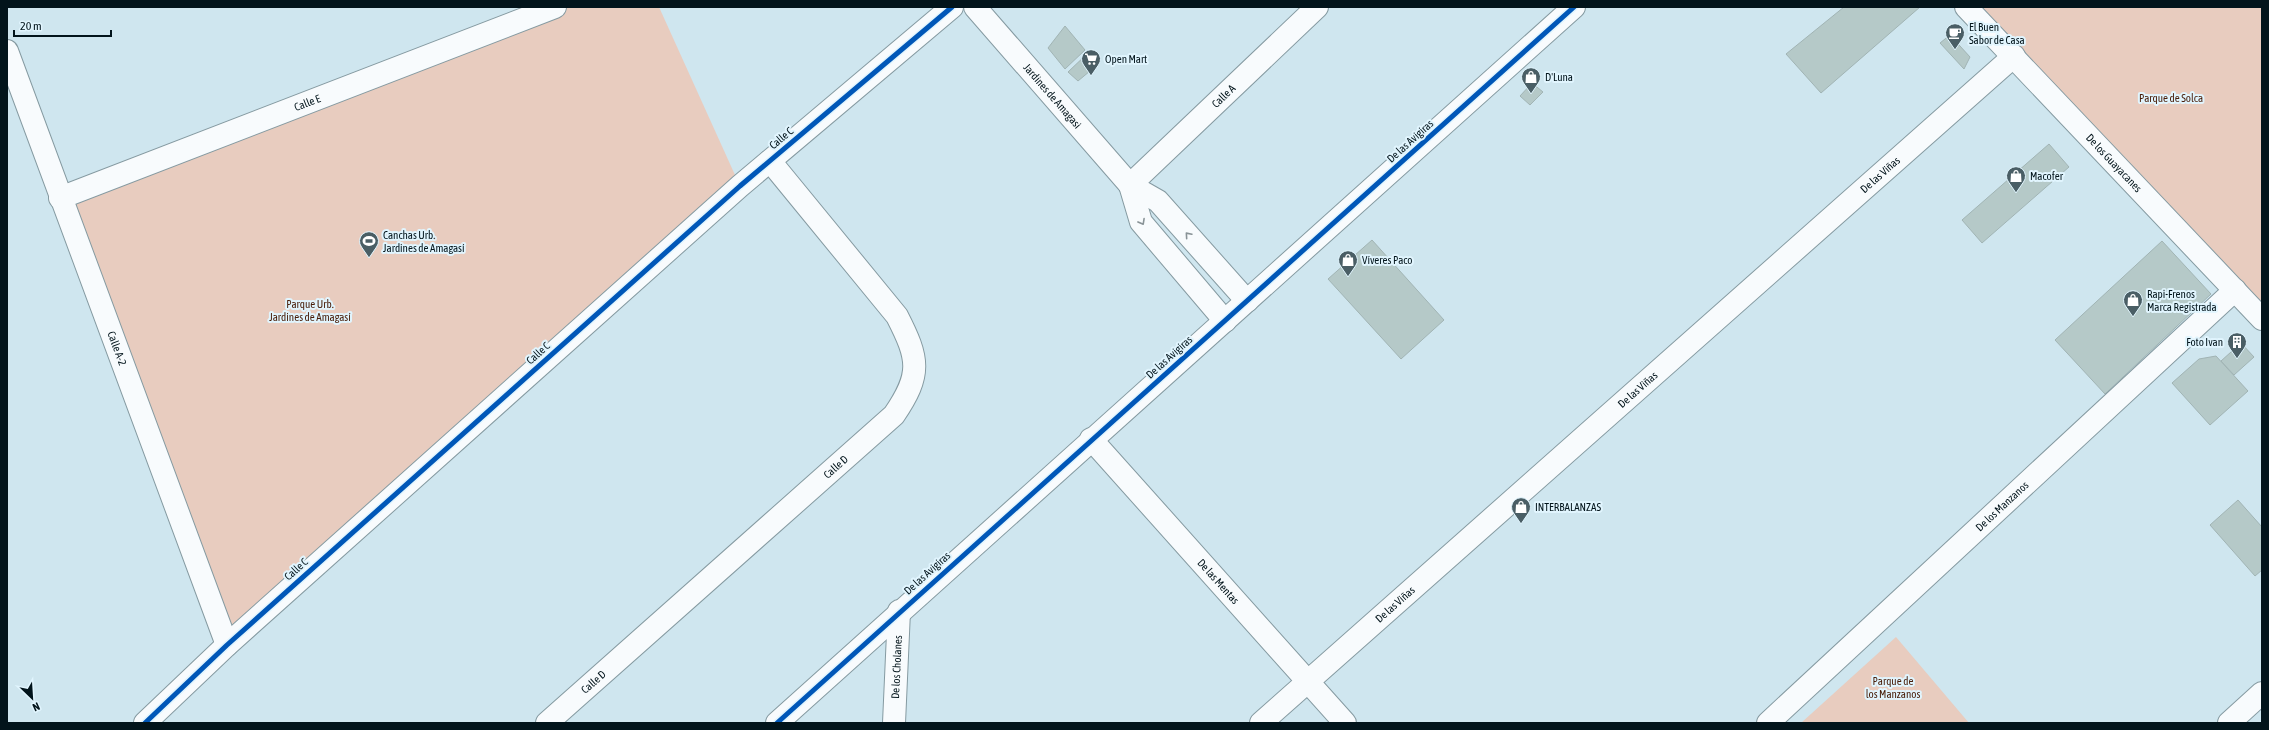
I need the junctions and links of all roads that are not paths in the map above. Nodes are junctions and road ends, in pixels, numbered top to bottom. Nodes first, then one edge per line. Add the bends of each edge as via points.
1 (555, 7) edge
2 (952, 7) edge
3 (975, 7) edge
4 (1317, 7) edge
5 (1574, 7) edge
6 (1966, 7) edge
7 (7, 51) edge
8 (2014, 56) junction
9 (11, 72) edge
10 (770, 161) junction
11 (1130, 185) junction
12 (60, 198) junction
13 (2235, 290) junction
14 (1247, 301) junction
15 (2262, 319) edge
16 (1225, 321) junction
17 (1091, 439) junction
18 (899, 612) junction
19 (226, 645) junction
20 (1306, 680) junction
21 (2262, 693) edge
22 (145, 723) edge
23 (547, 723) edge
24 (777, 723) edge
25 (894, 723) edge
26 (1261, 723) edge
27 (1345, 723) edge
28 (1768, 723) edge
29 (2229, 723) edge

1 - 12 street, Calle E
2 - 10 street, Calle C
3 - 11 street, Jardines de Amagasi
4 - 11 street, Calle A
5 - 14 street, De las Avigiras
6 - 8 street, De los Guayacanes
7 - 9 street, Calle A-2
8 - 13 street, De los Guayacanes
8 - 20 street, De las Viñas
9 - 12 street, Calle A-2
10 - 19 street, Calle C
10 - 23 street, Calle D via 897,316 912,344 915,365 906,398 894,415
14 -> 11 street, Jardines de Amagasi via 1158,201
11 -> 16 street, Jardines de Amagasi via 1141,222
12 - 19 street, Calle A-2
13 - 15 street, De los Guayacanes
13 - 28 street, De los Manzanos
14 - 16 street, De las Avigiras
16 - 17 street, De las Avigiras
17 - 18 street, De las Avigiras
17 - 20 street, De las Mentas
18 - 24 street, De las Avigiras
18 - 25 street, De los Cholanes
19 - 22 street, Calle C
20 - 26 street, De las Viñas
20 - 27 street, De las Mentas
21 - 29 street

